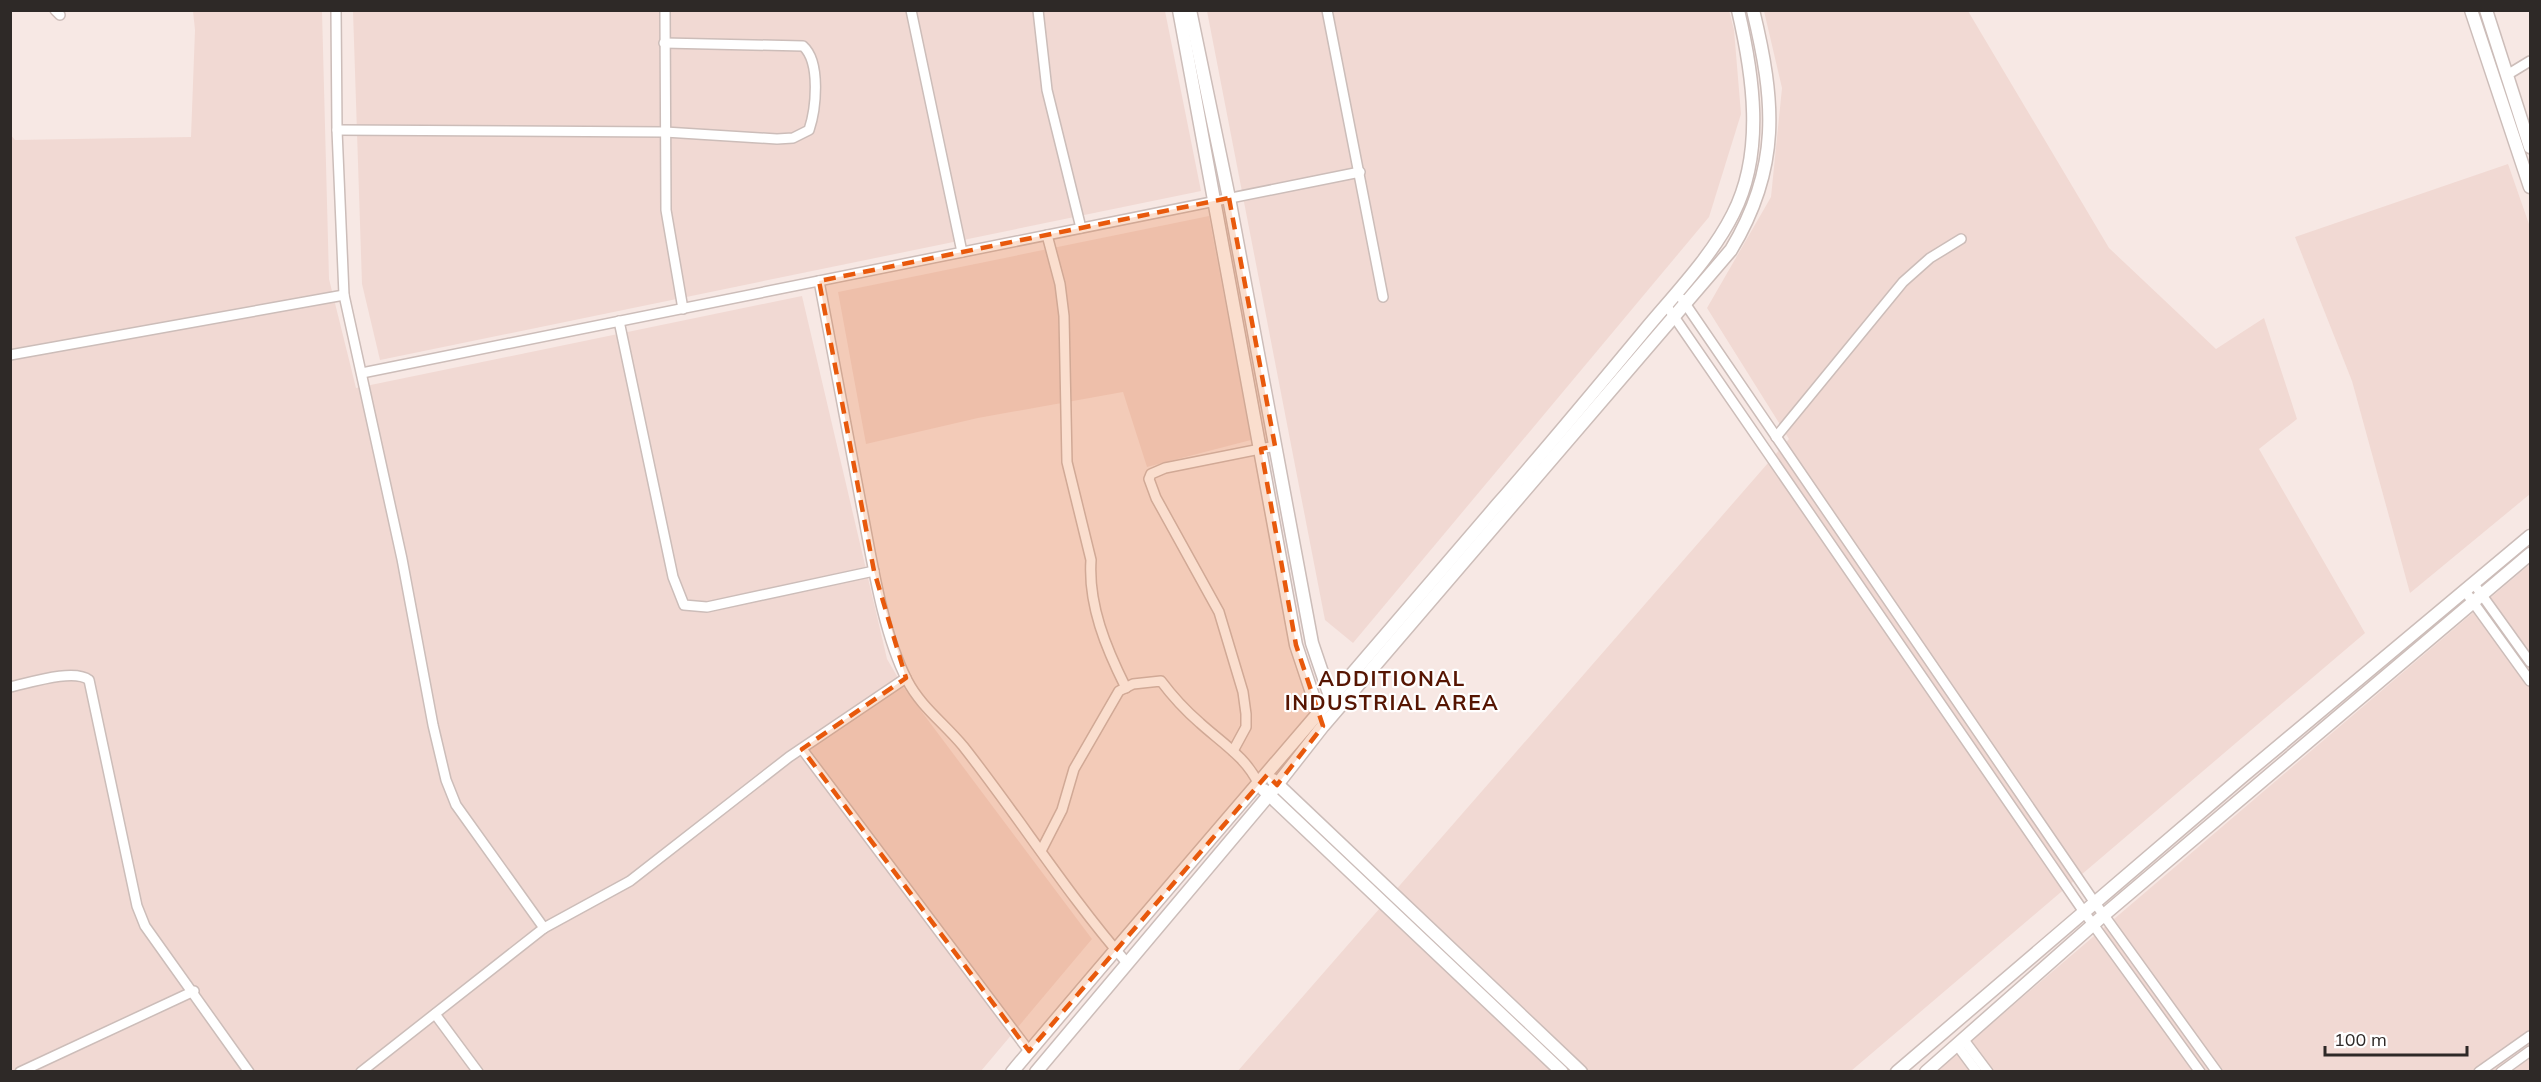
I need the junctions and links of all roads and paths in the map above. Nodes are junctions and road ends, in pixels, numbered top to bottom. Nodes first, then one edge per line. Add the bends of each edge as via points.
1 (336, 10) edge
2 (665, 10) edge
3 (911, 10) edge
4 (1038, 10) edge
5 (1179, 10) edge
6 (1190, 10) edge
7 (1327, 10) edge
8 (1738, 10) edge
9 (1753, 10) edge
10 (2471, 10) edge
11 (2486, 10) edge
12 (664, 44) junction
13 (2530, 61) edge
14 (2507, 75) junction
15 (2514, 98) junction
16 (2501, 101) junction
17 (337, 130) junction
18 (665, 132) junction
19 (2530, 147) edge
20 (1360, 172) junction
21 (2530, 187) edge
22 (1230, 198) junction
23 (1215, 201) junction
24 (1081, 228) junction
25 (1047, 235) junction
26 (1961, 239) dead end
27 (962, 252) junction
28 (819, 281) junction
29 (1677, 292) junction
30 (344, 295) junction
31 (1383, 297) dead end
32 (1666, 305) junction
33 (1686, 305) junction
34 (683, 309) junction
35 (1675, 316) junction
36 (619, 321) junction
37 (10, 355) edge
38 (362, 373) junction
39 (1776, 437) junction
40 (1275, 446) junction
41 (1261, 449) junction
42 (2530, 536) edge
43 (2530, 554) edge
44 (874, 571) junction
45 (2470, 587) junction
46 (2478, 599) junction
47 (2530, 662) edge
48 (906, 678) junction
49 (2530, 681) edge
50 (10, 687) edge
51 (1126, 688) junction
52 (1330, 699) junction
53 (1317, 712) junction
54 (1337, 712) junction
55 (1323, 726) junction
56 (802, 749) junction
57 (1233, 751) junction
58 (1999, 762) junction
59 (1988, 772) junction
60 (1263, 780) junction
61 (1273, 790) junction
62 (1041, 851) junction
63 (2095, 903) junction
64 (2084, 912) junction
65 (2105, 914) junction
66 (2094, 924) junction
67 (544, 928) junction
68 (1115, 950) junction
69 (1127, 963) junction
70 (194, 991) junction
71 (435, 1014) junction
72 (2529, 1040) edge
73 (1960, 1042) junction
74 (1029, 1051) junction
75 (2530, 1051) edge
76 (20, 1071) edge
77 (249, 1071) edge
78 (361, 1071) edge
79 (478, 1071) edge
80 (1012, 1071) edge
81 (1036, 1071) edge
82 (1562, 1071) edge
83 (1581, 1071) edge
84 (1897, 1071) edge
85 (1926, 1071) edge
86 (1977, 1071) edge
87 (1988, 1071) edge
88 (2200, 1071) edge
89 (2217, 1071) edge
90 (2479, 1071) edge
91 (2501, 1071) edge

1 - 17 street
2 - 12 street
3 - 27 street
4 - 24 street via 1047,90
5 - 23 street
6 - 22 street
7 - 20 street
8 - 29 street via 1752,103 1748,167 1733,214
9 - 33 street via 1769,86 1769,148 1757,198 1743,229
10 - 16 street
11 - 14 street
12 - 18 street
12 - 18 street via 803,46 813,61 814,78 811,123 804,135 777,139
13 - 14 street
14 - 15 street
15 - 16 street
15 - 19 street
16 - 21 street
17 - 18 street
17 - 30 street
18 - 34 street via 666,210
20 - 22 street
20 - 31 street
22 - 23 street
22 - 40 street
23 - 24 street
23 - 41 street
24 - 25 street
25 - 27 street
25 - 51 street via 1064,316 1067,462 1091,560 1090,576 1102,635
26 - 39 street via 1930,258 1903,282
27 - 28 street
28 - 34 street
28 - 44 street
29 - 32 street
29 - 33 street
30 - 37 street
30 - 38 street
32 - 35 street
32 - 52 street
33 - 35 street
33 - 39 street
34 - 36 street
35 - 54 street
35 - 59 street
36 - 38 street
36 - 44 street via 673,577 684,605 707,607
38 - 67 street via 446,780 456,805
39 - 58 street
40 - 41 street
40 - 52 street via 1312,643
41 - 53 street via 1296,645
41 - 57 street via 1165,468 1149,479 1155,498 1210,593 1226,630 1246,714 1246,727
42 - 45 street
43 - 46 street
44 - 48 street
45 - 46 street
45 - 63 street
46 - 47 street
46 - 49 street
46 - 65 street
48 - 56 street
48 - 62 street via 920,702 962,744
50 - 70 street via 71,674 89,680 137,906 145,927
51 - 57 street via 1161,681 1177,702
51 - 62 street via 1119,691 1074,769 1062,810
52 - 53 street
52 - 54 street
53 - 55 street
53 - 60 street
54 - 55 street
55 - 61 street
56 - 67 street via 630,880
56 - 74 street
57 - 60 street
58 - 59 street
58 - 63 street
59 - 64 street
60 - 61 street
60 - 68 street
61 - 69 street
61 - 82 street
61 - 83 street
62 - 68 street
63 - 64 street
63 - 65 street
64 - 66 street
64 - 84 street
65 - 66 street
65 - 89 street
66 - 73 street
66 - 88 street
67 - 71 street
68 - 69 street
68 - 74 street
69 - 81 street
70 - 76 street
70 - 77 street
71 - 78 street
71 - 79 street
72 - 90 street
73 - 85 street
73 - 86 street
73 - 87 street
74 - 80 street
75 - 91 street

